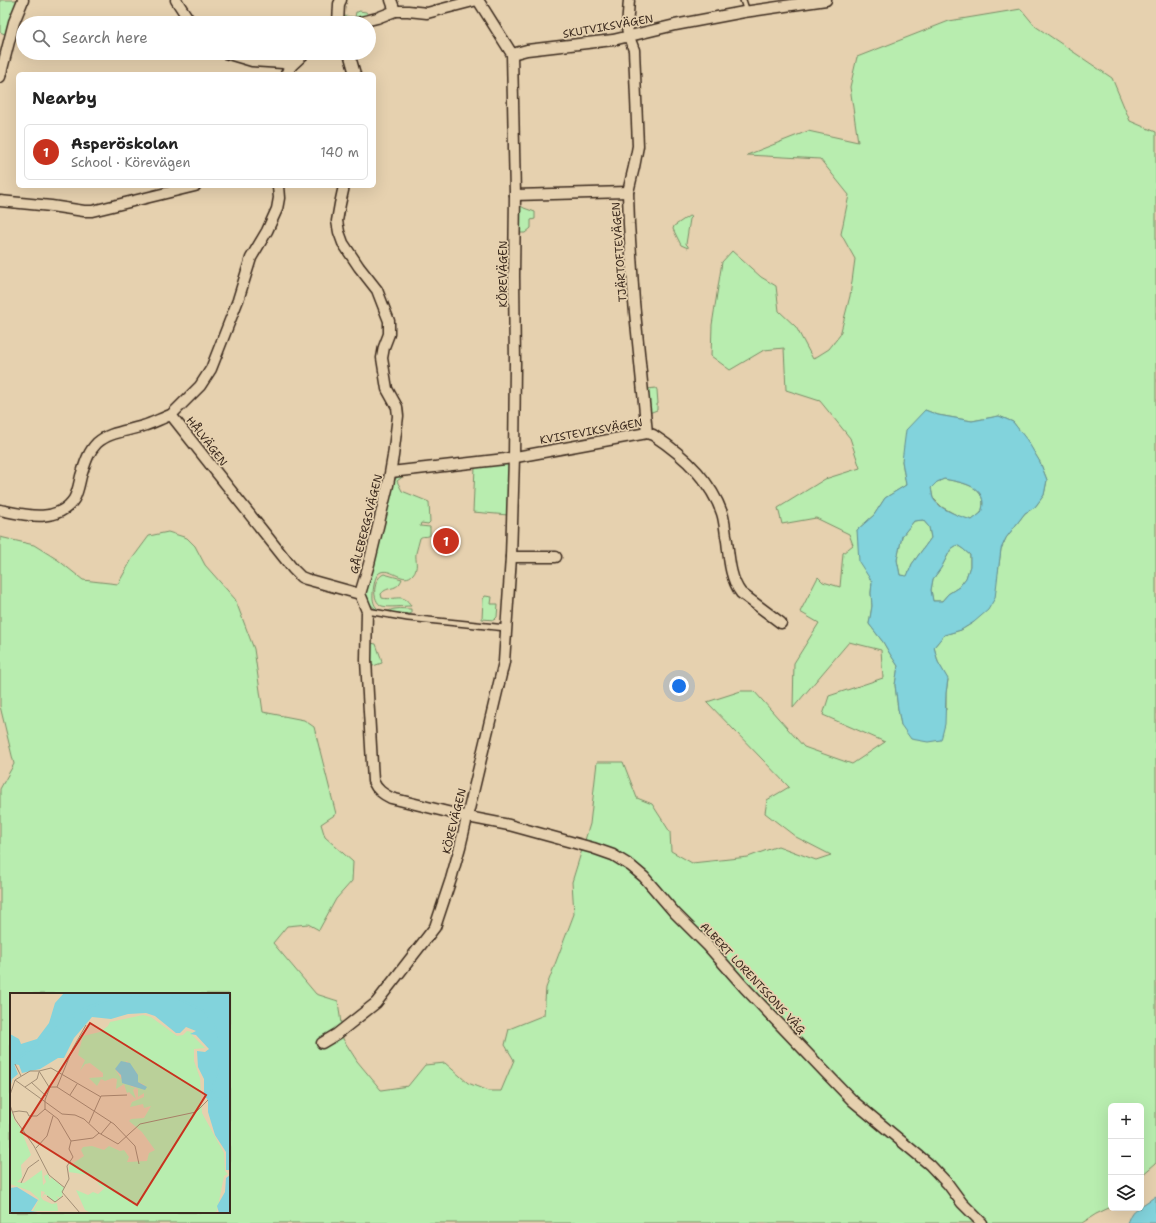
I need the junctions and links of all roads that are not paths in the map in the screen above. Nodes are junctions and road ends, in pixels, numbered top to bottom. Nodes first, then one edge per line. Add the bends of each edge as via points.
1 (23, 0) edge
2 (176, 0) edge
3 (341, 0) edge
4 (391, 0) edge
5 (477, 0) edge
6 (629, 0) edge
7 (743, 0) edge
8 (826, 0) edge
9 (395, 11) junction
10 (747, 12) junction
11 (16, 16) edge
12 (186, 16) edge
13 (338, 16) edge
14 (16, 17) edge
15 (376, 18) edge
16 (629, 37) junction
17 (512, 54) junction
18 (249, 60) edge
19 (298, 60) edge
20 (351, 60) edge
21 (289, 70) edge
22 (354, 72) edge
23 (0, 77) edge
24 (188, 188) edge
25 (278, 188) edge
26 (344, 188) edge
27 (628, 192) junction
28 (516, 195) junction
29 (0, 201) edge
30 (172, 415) junction
31 (647, 433) junction
32 (514, 457) junction
33 (391, 472) junction
34 (0, 510) edge
35 (511, 557) junction
36 (556, 557) dead end
37 (360, 594) junction
38 (367, 611) junction
39 (781, 622) dead end
40 (506, 628) junction
41 (468, 817) junction
42 (322, 1043) dead end
43 (982, 1223) edge

1 - 11 street
2 - 12 street
3 - 13 street
4 - 9 street
5 - 9 street via 427,13
5 - 17 street
6 - 16 street, TJÄRTOFTEVÄGEN
7 - 10 lane
8 - 10 street, SKUTVIKSVÄGEN
9 - 15 street
10 - 16 street, SKUTVIKSVÄGEN
14 - 23 street
16 - 17 street, SKUTVIKSVÄGEN
16 - 27 street, TJÄRTOFTEVÄGEN via 634,50 638,146
17 - 28 street, KÖREVÄGEN
18 - 21 street via 283,63
19 - 21 street
20 - 22 street
24 - 29 street via 92,211
25 - 30 street, HÅLVÄGEN via 277,209 251,258 238,300 211,369 200,386
26 - 33 street, GÅLEBERGSVÄGEN via 337,221 339,232 343,243 377,290 389,321 389,334 382,358 387,389 397,407 398,416
27 - 28 street
27 - 31 street, TJÄRTOFTEVÄGEN via 634,302
28 - 32 street, KÖREVÄGEN
30 - 34 street via 111,435 98,442 86,460 73,500 59,512 39,516
30 - 37 street, HÅLVÄGEN via 293,570 306,579
31 - 32 street, KVISTEVIKSVÄGEN
31 - 39 street, KVISTEVIKSVÄGEN via 653,434 684,458 708,486 723,514 728,552 737,588 746,598
32 - 33 street, KVISTEVIKSVÄGEN
32 - 35 street, KÖREVÄGEN
33 - 37 street, GÅLEBERGSVÄGEN
35 - 36 street
35 - 40 street, KÖREVÄGEN
37 - 38 street
38 - 40 lane
38 - 41 street via 366,660 375,786 391,798
40 - 41 street, KÖREVÄGEN via 504,662
41 - 42 street, KÖREVÄGEN via 435,927 376,1003
41 - 43 street, ALBERT LORENTSSONS VÄG via 509,825 593,848 613,855 631,866 837,1085 930,1165

